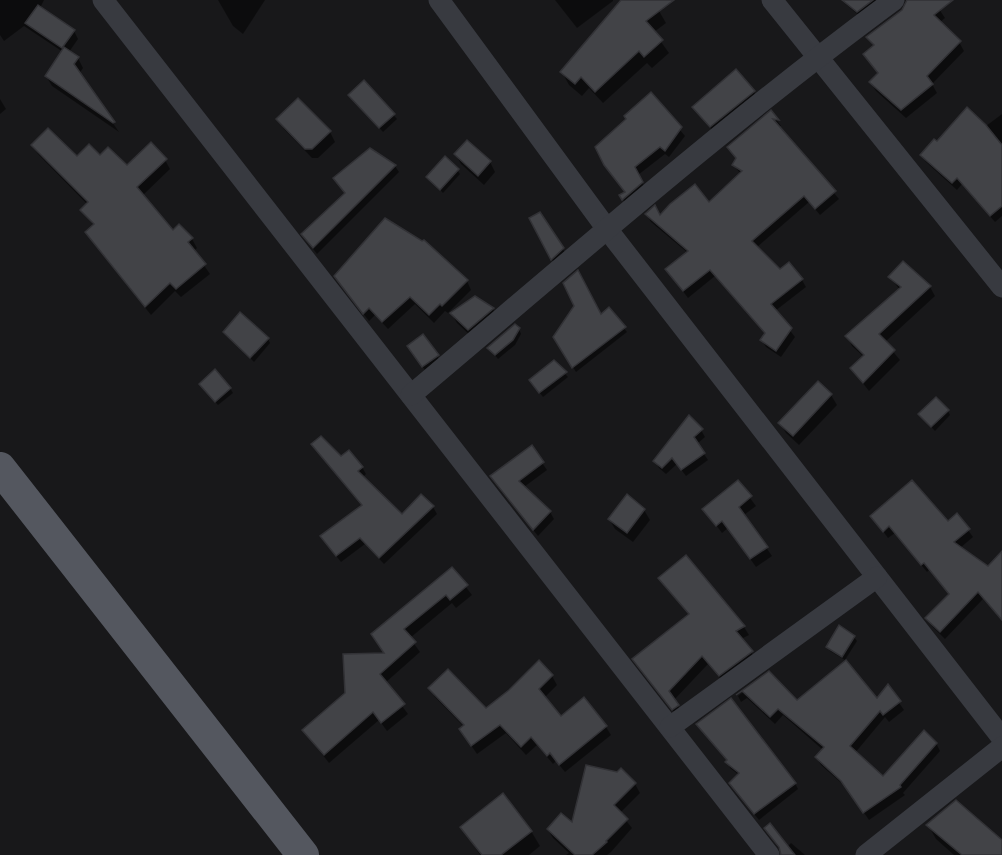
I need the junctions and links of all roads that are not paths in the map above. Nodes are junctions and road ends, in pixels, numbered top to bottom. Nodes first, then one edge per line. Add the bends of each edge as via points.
1 (103, 0) edge
2 (439, 0) edge
3 (772, 0) edge
4 (894, 0) edge
5 (816, 57) junction
6 (607, 229) junction
7 (1002, 287) edge
8 (411, 395) junction
9 (0, 468) edge
10 (877, 577) junction
11 (670, 727) junction
12 (1002, 738) edge
13 (1002, 747) edge
14 (303, 855) edge
15 (769, 855) edge
16 (866, 855) edge

1 - 8 street
2 - 6 street
3 - 5 street
4 - 5 street
5 - 6 street
5 - 7 street
6 - 8 street
6 - 10 street
8 - 11 street
9 - 14 main road
10 - 11 street
10 - 12 street
11 - 15 street
13 - 16 street

